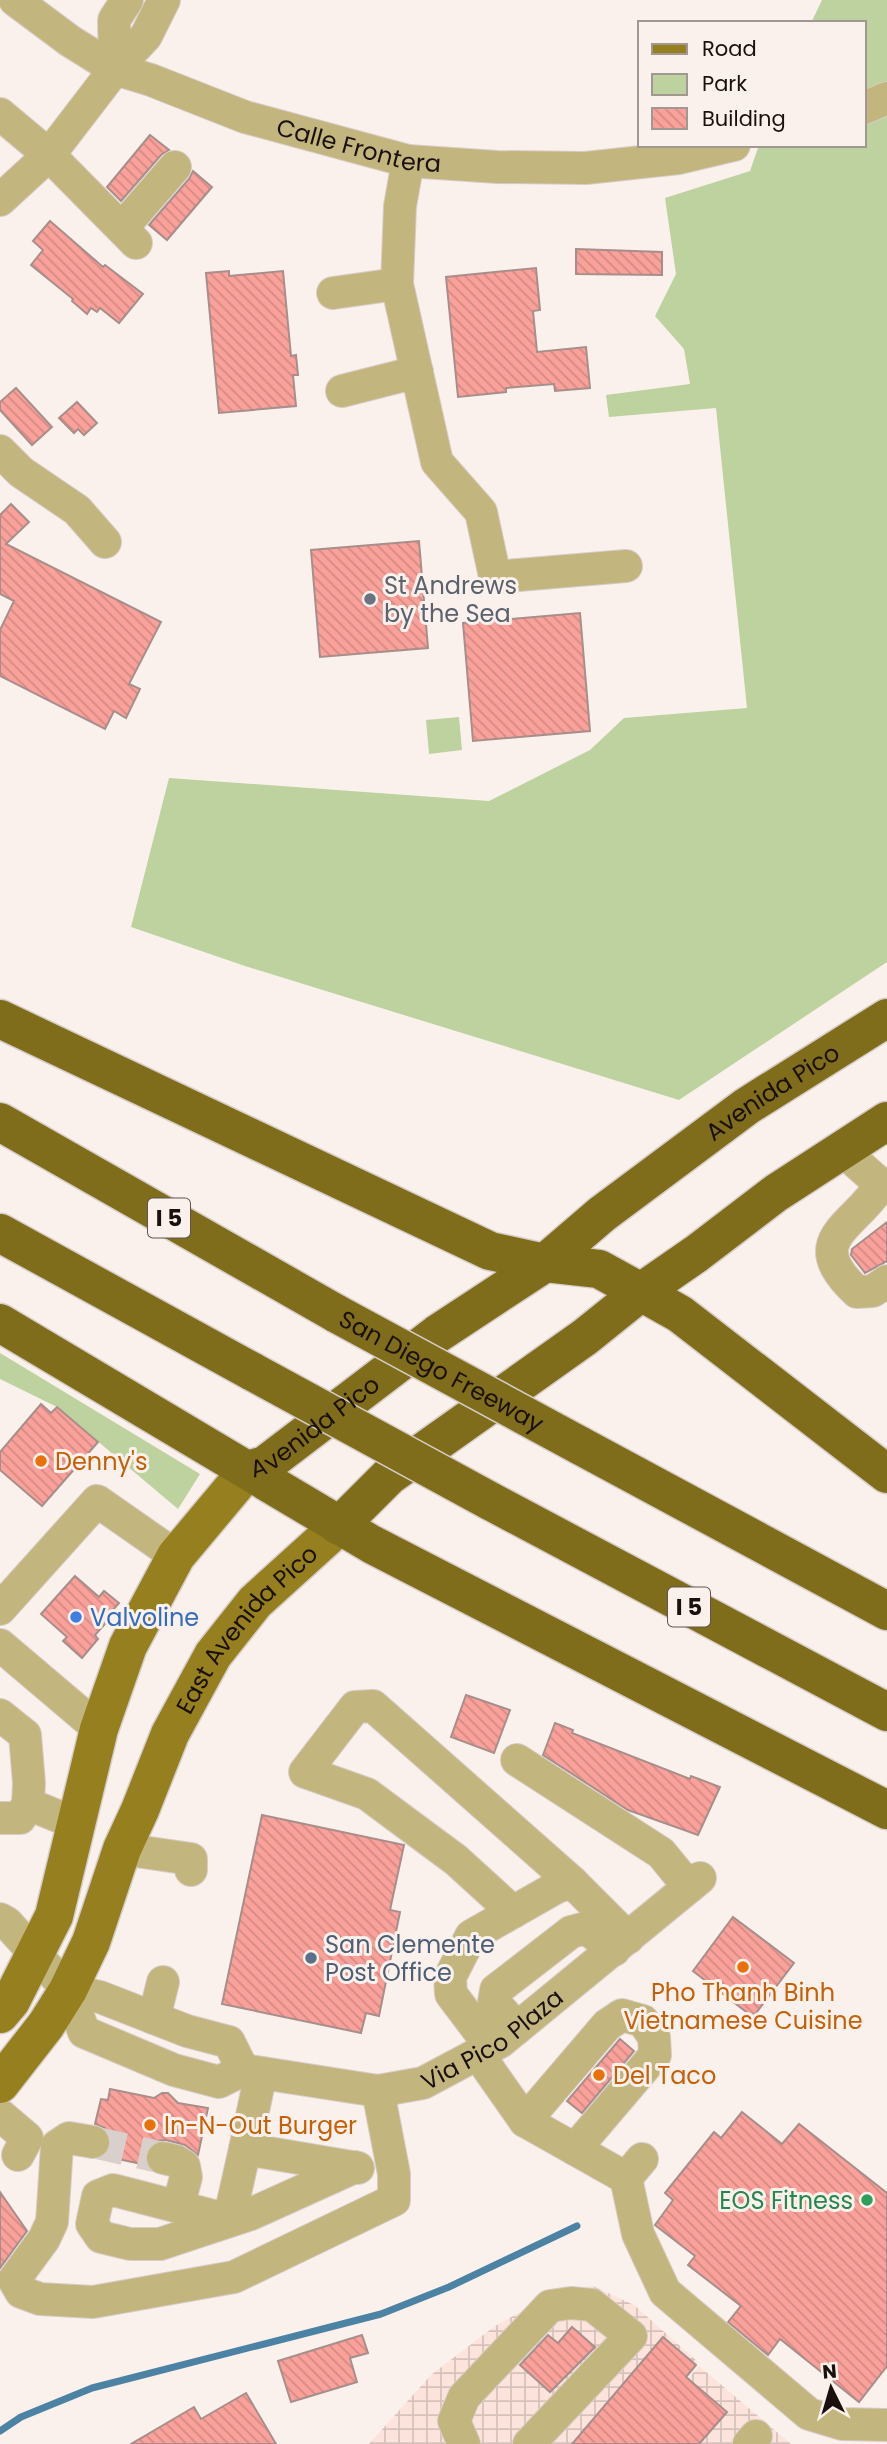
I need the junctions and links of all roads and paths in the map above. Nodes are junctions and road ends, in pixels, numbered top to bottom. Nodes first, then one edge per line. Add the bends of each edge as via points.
1 (15, 0) edge
2 (127, 0) edge
3 (164, 0) edge
4 (116, 69) junction
5 (887, 98) edge
6 (866, 107) edge
7 (0, 114) edge
8 (726, 147) edge
9 (49, 155) junction
10 (408, 161) junction
11 (174, 167) dead end
12 (0, 200) edge
13 (397, 284) junction
14 (333, 293) dead end
15 (417, 372) junction
16 (342, 391) dead end
17 (0, 451) edge
18 (105, 542) dead end
19 (625, 566) dead end
20 (887, 1018) edge
21 (0, 1019) edge
22 (887, 1121) edge
23 (0, 1122) edge
24 (842, 1150) junction
25 (0, 1233) edge
26 (545, 1263) junction
27 (641, 1292) junction
28 (882, 1292) edge
29 (0, 1324) edge
30 (248, 1470) junction
31 (887, 1474) edge
32 (339, 1526) junction
33 (176, 1556) junction
34 (0, 1609) edge
35 (887, 1611) edge
36 (0, 1646) edge
37 (887, 1713) edge
38 (0, 1714) edge
39 (99, 1729) junction
40 (517, 1760) dead end
41 (28, 1804) junction
42 (887, 1810) edge
43 (0, 1818) edge
44 (77, 1824) junction
45 (122, 1849) junction
46 (191, 1870) dead end
47 (572, 1882) junction
48 (513, 1912) junction
49 (0, 1919) edge
50 (621, 1944) junction
51 (35, 1957) junction
52 (163, 1982) dead end
53 (68, 1990) junction
54 (0, 2014) edge
55 (154, 2018) junction
56 (517, 2028) junction
57 (484, 2050) junction
58 (252, 2072) junction
59 (0, 2084) edge
60 (378, 2091) junction
61 (0, 2115) edge
62 (525, 2121) junction
63 (93, 2143) tunnel mouth
64 (244, 2149) junction
65 (576, 2150) junction
66 (18, 2155) dead end
67 (163, 2158) tunnel mouth
68 (355, 2167) junction
69 (394, 2174) junction
70 (178, 2207) junction
71 (229, 2220) junction
72 (887, 2425) edge
73 (464, 2444) edge
74 (529, 2444) edge

1 - 4 street, Calle Frontera
2 - 4 street via 114,20
3 - 4 street via 146,36
4 - 9 street
4 - 10 street, Calle Frontera via 245,117
5 - 6 street
7 - 9 street
8 - 10 street, Calle Frontera via 679,158 586,168
9 - 11 street via 129,236
9 - 12 street
10 - 13 street via 400,206
13 - 14 street
13 - 15 street
15 - 16 street
15 - 19 street via 437,462 481,512 495,577
17 - 18 street via 21,472 77,510
20 - 26 highway, Avenida Pico via 747,1106 602,1214
21 - 26 highway via 490,1251
22 - 24 highway
23 - 35 highway, San Diego Freeway / I 5, bridge via 337,1314
24 - 27 highway
24 - 28 street via 877,1181 878,1189 834,1238 832,1259 841,1277 857,1292
25 - 37 highway, I 5, bridge
26 - 27 highway via 598,1269
26 - 30 highway, Avenida Pico via 437,1334 265,1465
27 - 31 highway via 680,1314
27 - 32 highway, East Avenida Pico via 575,1345 389,1476
29 - 30 highway
30 - 32 highway
30 - 33 main road, Avenida Pico
32 - 42 highway
32 - 45 main road, East Avenida Pico via 255,1601 213,1655 170,1734
33 - 34 street via 97,1502
33 - 39 main road, Avenida Pico via 128,1646
36 - 39 street
38 - 41 street via 25,1735
39 - 44 main road, Avenida Pico
40 - 50 street, Via Pico Plaza via 661,1853 695,1883
41 - 43 street via 20,1818
41 - 44 street
44 - 51 main road, Avenida Pico via 54,1916
45 - 46 street via 191,1859
45 - 53 main road, East Avenida Pico via 91,1942
47 - 48 street
47 - 48 street via 373,1706 355,1707 305,1772 366,1794 456,1860
47 - 50 street
48 - 57 street via 471,1936 450,1977 451,1994
49 - 51 street
50 - 56 street, Via Pico Plaza
50 - 56 street via 586,1928 572,1932 496,1990 494,2002
51 - 53 street
51 - 54 main road
52 - 55 street
53 - 55 street
53 - 58 street, Via Pico Plaza via 84,2032 174,2070 219,2081
53 - 59 main road, East Avenida Pico
55 - 58 street via 229,2042
56 - 57 street, Via Pico Plaza
57 - 60 street, Via Pico Plaza via 423,2083
57 - 62 street
58 - 60 street, Via Pico Plaza
58 - 64 street
60 - 69 street
61 - 66 street via 27,2138
62 - 65 street
62 - 65 street via 607,2025 622,2015 643,2021 654,2037 655,2055
63 - 69 street via 69,2138 57,2146 52,2222 13,2280 21,2292 40,2300 93,2302 234,2277 394,2200
64 - 68 street
64 - 71 street
65 - 72 street via 634,2169 638,2234 665,2292 809,2414 842,2424
67 - 70 street via 184,2166 186,2177
68 - 69 street
68 - 71 street
70 - 71 street
70 - 71 street via 113,2190 98,2196 92,2224 101,2237 130,2244 160,2244
73 - 74 street via 454,2421 464,2397 550,2306 592,2305 631,2336

